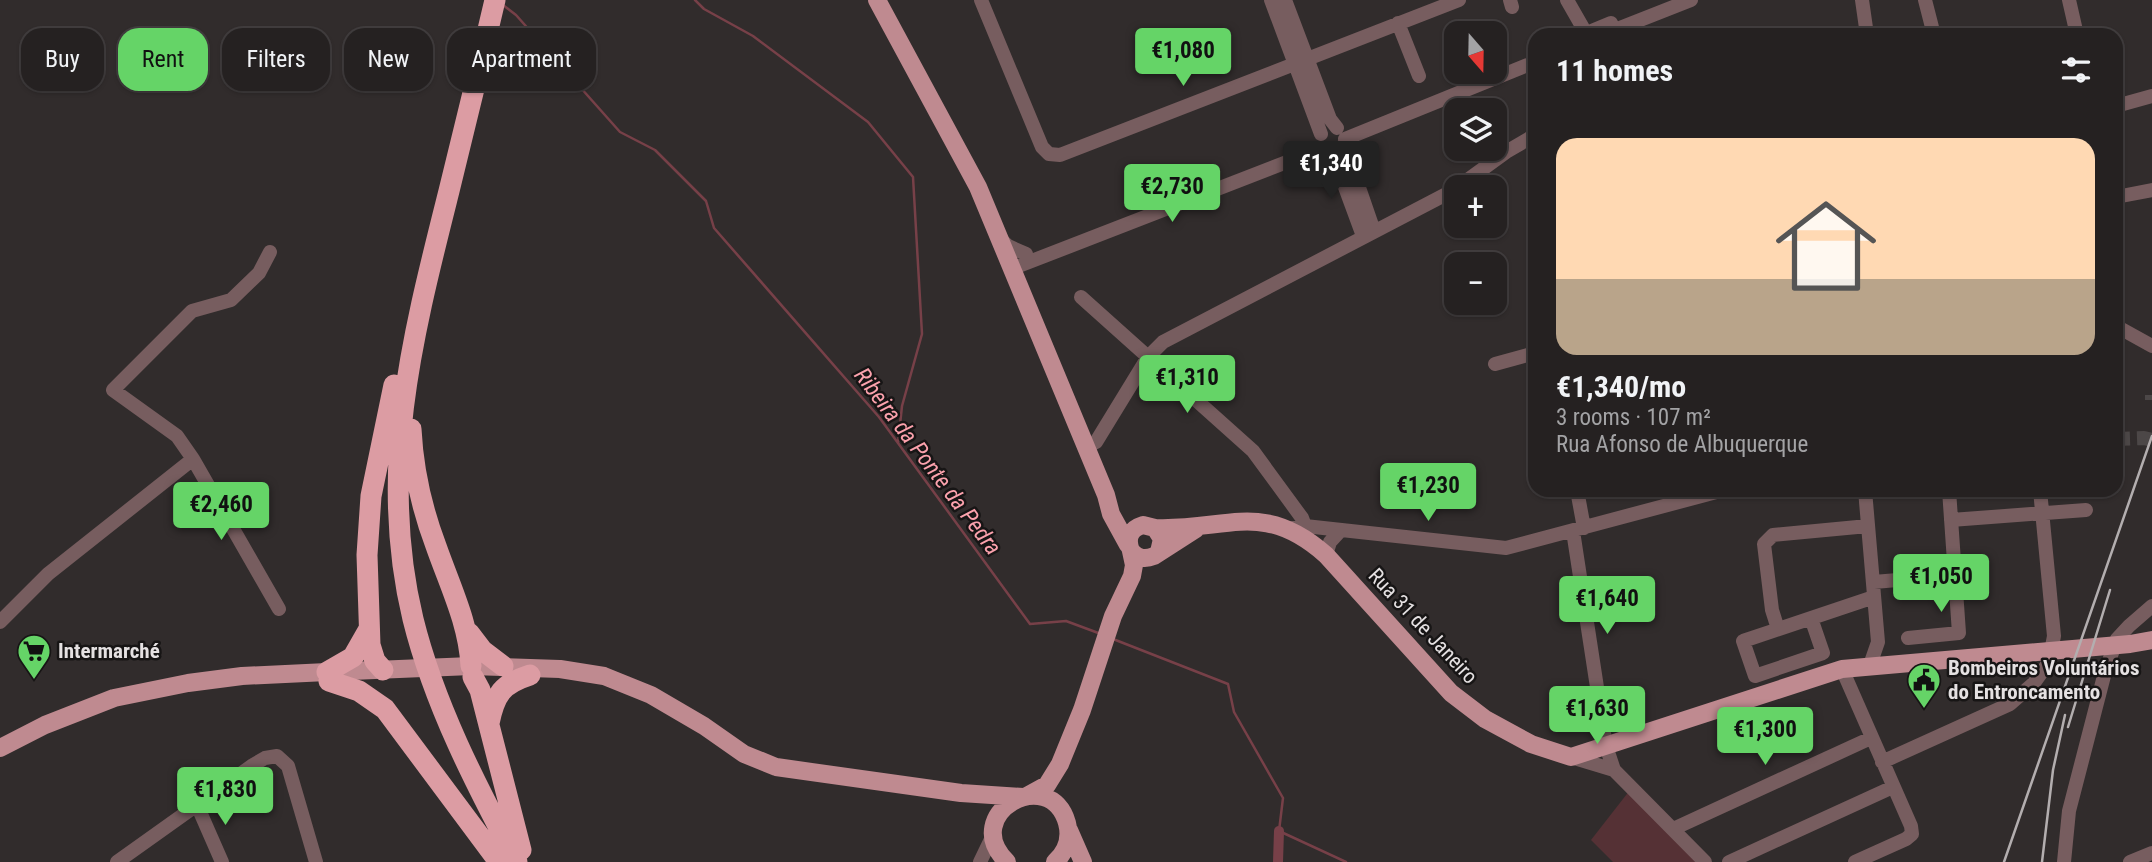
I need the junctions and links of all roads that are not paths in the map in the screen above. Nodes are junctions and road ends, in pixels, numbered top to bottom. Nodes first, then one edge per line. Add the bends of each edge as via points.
1 (495, 0) edge
2 (877, 0) edge
3 (981, 0) edge
4 (1271, 0) edge
5 (1285, 0) edge
6 (1459, 0) edge
7 (1567, 0) edge
8 (1671, 0) edge
9 (1691, 0) edge
10 (1926, 0) edge
11 (2069, 0) edge
12 (1865, 1) edge
13 (1398, 23) junction
14 (1585, 28) edge
15 (1621, 28) edge
16 (1867, 28) edge
17 (1932, 28) edge
18 (2075, 28) edge
19 (1528, 57) edge
20 (1301, 61) junction
21 (1507, 65) edge
22 (1528, 65) edge
23 (1419, 76) dead end
24 (1462, 84) edge
25 (2152, 96) edge
26 (2123, 104) edge
27 (1342, 135) junction
28 (1528, 139) edge
29 (1323, 143) junction
30 (1475, 175) edge
31 (2152, 190) edge
32 (1444, 195) edge
33 (2123, 196) edge
34 (1369, 233) junction
35 (998, 237) junction
36 (270, 252) dead end
37 (1029, 257) junction
38 (1009, 264) junction
39 (1020, 286) junction
40 (423, 290) junction
41 (1081, 298) dead end
42 (2123, 330) edge
43 (2152, 346) edge
44 (413, 350) junction
45 (1528, 355) edge
46 (1148, 357) junction
47 (1495, 363) dead end
48 (397, 370) junction
49 (1086, 447) junction
50 (193, 459) junction
51 (1106, 495) junction
52 (1577, 497) edge
53 (1698, 497) edge
54 (1866, 497) edge
55 (1949, 497) edge
56 (2041, 497) edge
57 (2086, 510) dead end
58 (2042, 514) junction
59 (1951, 520) junction
60 (1149, 526) junction
61 (1868, 526) junction
62 (1200, 527) junction
63 (1296, 527) junction
64 (1579, 529) junction
65 (1341, 530) junction
66 (1130, 548) junction
67 (1157, 554) junction
68 (1326, 555) junction
69 (1956, 575) junction
70 (1874, 582) junction
71 (1874, 597) junction
72 (2152, 597) edge
73 (279, 609) dead end
74 (2148, 612) edge
75 (1116, 618) junction
76 (1811, 618) junction
77 (0, 622) edge
78 (369, 629) junction
79 (1778, 629) junction
80 (468, 631) junction
81 (1908, 638) dead end
82 (2152, 640) edge
83 (1878, 642) junction
84 (1890, 663) junction
85 (1870, 665) junction
86 (503, 666) junction
87 (1842, 669) junction
88 (464, 672) junction
89 (391, 675) junction
90 (530, 675) junction
91 (328, 677) junction
92 (617, 682) junction
93 (385, 709) junction
94 (489, 723) junction
95 (1871, 738) junction
96 (1606, 746) junction
97 (0, 748) edge
98 (1571, 757) junction
99 (1882, 762) junction
100 (1060, 764) junction
101 (1614, 770) junction
102 (1893, 787) junction
103 (961, 793) junction
104 (1025, 796) junction
105 (197, 805) junction
106 (1066, 822) junction
107 (1674, 829) junction
108 (994, 831) junction
109 (2152, 853) edge
110 (121, 861) edge
111 (222, 862) edge
112 (316, 862) edge
113 (499, 862) edge
114 (507, 862) edge
115 (517, 862) edge
116 (525, 862) edge
117 (980, 862) edge
118 (1007, 862) edge
119 (1055, 862) edge
120 (1083, 862) edge
121 (1705, 862) edge
122 (1729, 862) edge
123 (1855, 862) edge
124 (2064, 862) edge
125 (2130, 862) edge

1 - 40 highway
2 - 35 main road via 978,187
3 - 20 street via 1042,147 1049,154 1060,155
4 - 20 street
5 - 20 street
6 - 13 street
7 - 14 street
8 - 15 street
9 - 15 street
10 - 17 street
11 - 18 street
12 - 16 street
13 - 20 street
13 - 23 street
19 - 21 street
20 - 27 street
20 - 29 street
22 - 27 street
24 - 27 street
25 - 26 street
27 - 29 street via 1339,150
27 - 29 street via 1326,128
27 - 34 street
28 - 30 street
29 - 34 street
29 - 37 street
31 - 33 street
32 - 34 street
34 - 46 street via 1163,342
35 - 37 street
35 - 38 main road
36 - 50 street via 259,274 231,300 192,312 113,390 177,436
37 - 38 street
37 - 39 street
38 - 39 main road
39 - 49 main road
40 - 44 highway
40 - 48 highway via 411,313
41 - 46 street
42 - 43 street
44 - 80 highway via 410,427 416,473 435,543
44 - 115 highway via 398,469 399,529 408,592 446,714
45 - 47 street
46 - 49 street via 1096,442
46 - 63 street via 1253,451 1302,518
48 - 78 highway via 369,515
48 - 114 highway via 390,481 400,596 426,686
49 - 51 main road
50 - 73 street
50 - 77 street via 57,566
51 - 60 main road via 1125,516
51 - 66 main road
52 - 64 street
53 - 64 street
54 - 61 street
55 - 59 street
56 - 58 street
57 - 58 street
58 - 59 street
58 - 99 street via 2054,636 2049,662 2010,704
59 - 69 street
60 - 62 main road
60 - 66 main road via 1131,532
60 - 67 main road via 1162,539
61 - 70 street
61 - 79 street via 1767,539 1763,544
62 - 63 main road, Rua 31 de Janeiro via 1228,521
62 - 67 main road
63 - 65 street
63 - 68 main road, Rua 31 de Janeiro
64 - 65 street via 1506,548
64 - 96 street
65 - 68 street
66 - 67 main road via 1141,558
66 - 75 main road via 1132,576
67 - 75 main road
68 - 98 main road, Rua 31 de Janeiro via 1451,693 1485,719 1531,744
69 - 70 street
69 - 81 street via 1959,633
70 - 71 street
71 - 76 street
71 - 83 street
72 - 74 street
74 - 124 street via 2117,639 2105,672 2069,811
75 - 100 main road
76 - 79 street
76 - 79 street via 1823,653 1755,676 1743,640
78 - 89 highway via 373,658
78 - 91 highway via 353,657
80 - 86 highway via 482,650
80 - 88 highway
82 - 84 main road
83 - 84 street
83 - 85 street
84 - 85 main road
85 - 87 main road
86 - 88 main road
86 - 92 main road via 578,670
87 - 95 street
87 - 96 main road
88 - 89 main road
88 - 90 main road
88 - 94 highway via 480,690
89 - 91 main road
89 - 93 highway via 381,694
90 - 92 main road
90 - 94 highway via 500,691
91 - 93 highway
91 - 97 main road via 188,683 114,698
92 - 103 main road via 667,703 766,764
93 - 113 highway
94 - 116 highway
95 - 99 street
95 - 107 street
96 - 98 main road
96 - 101 street
98 - 101 street, Rua 31 de Janeiro
99 - 102 street
100 - 104 main road via 1046,785
100 - 106 main road via 1058,788
101 - 107 street
102 - 122 street
102 - 123 street via 1912,834
103 - 104 main road
103 - 108 main road via 984,806
104 - 106 main road via 1048,800
104 - 108 main road via 1003,809
105 - 110 street
105 - 111 street
105 - 112 street via 259,761 277,756 288,766
106 - 119 main road via 1066,848
106 - 120 main road
107 - 121 street
108 - 117 street
108 - 118 main road via 999,852
109 - 125 street

